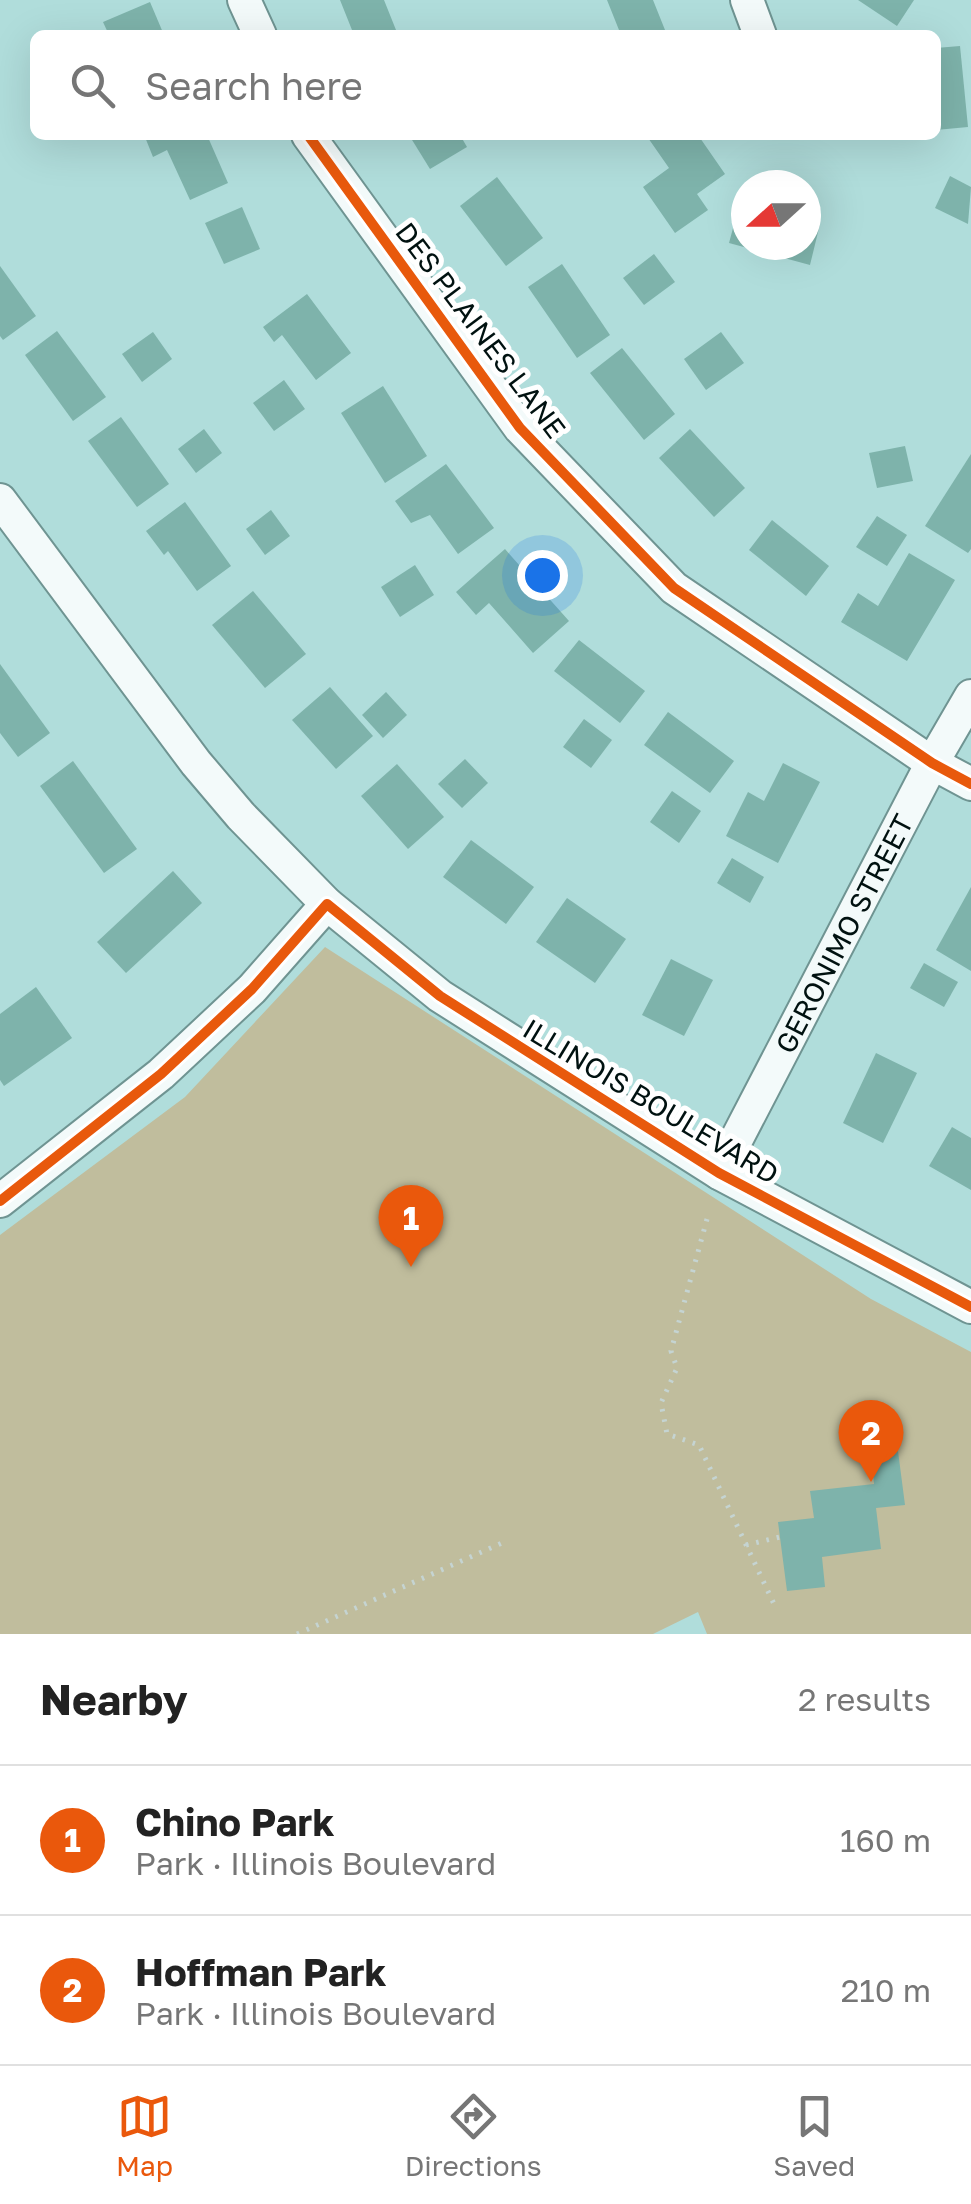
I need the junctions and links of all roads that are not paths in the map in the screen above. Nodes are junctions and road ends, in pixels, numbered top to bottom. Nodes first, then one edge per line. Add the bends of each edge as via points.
1 (244, 0) edge
2 (746, 0) edge
3 (258, 30) edge
4 (758, 30) edge
5 (312, 140) edge
6 (0, 500) edge
7 (971, 696) edge
8 (932, 763) junction
9 (971, 784) edge
10 (326, 904) junction
11 (718, 1173) junction
12 (0, 1202) edge
13 (971, 1308) edge

1 - 3 street
2 - 4 street
5 - 8 street, DES PLAINES LANE via 520,428 674,588
6 - 10 street, ILLINOIS BOULEVARD via 196,763
7 - 8 street, GERONIMO STREET
8 - 9 street, DES PLAINES LANE
8 - 11 street, GERONIMO STREET
10 - 11 street, ILLINOIS BOULEVARD via 440,996
10 - 12 street via 252,988 161,1074
11 - 13 street, ILLINOIS BOULEVARD

